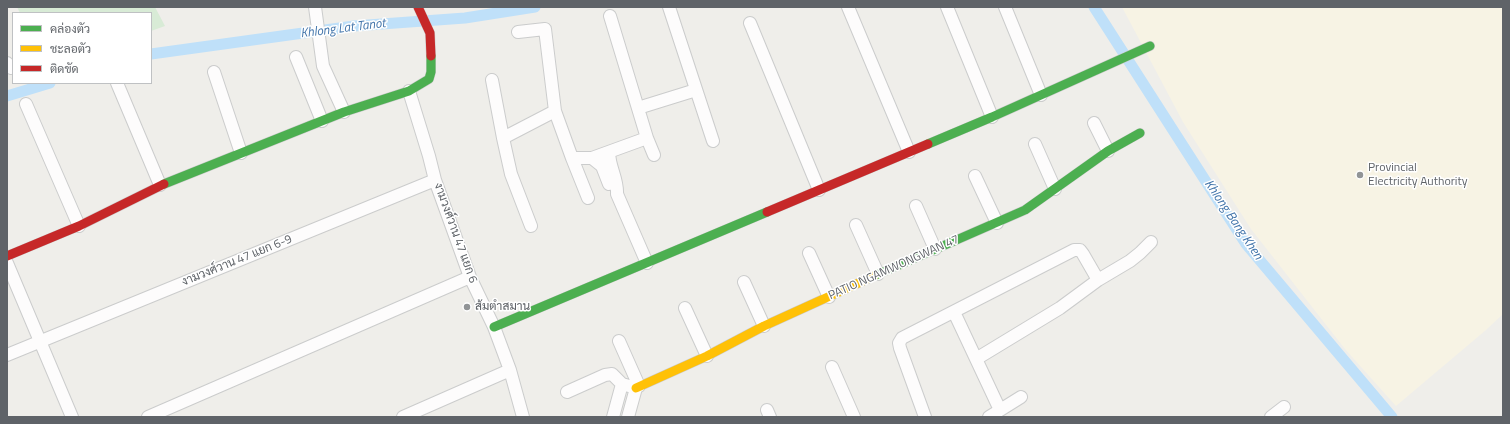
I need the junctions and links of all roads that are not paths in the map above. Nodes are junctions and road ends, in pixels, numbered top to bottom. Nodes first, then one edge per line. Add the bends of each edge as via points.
1 (315, 7) edge
2 (418, 7) edge
3 (670, 7) edge
4 (848, 7) edge
5 (947, 7) edge
6 (1005, 7) edge
7 (610, 16) dead end
8 (750, 23) dead end
9 (518, 32) dead end
10 (1150, 46) dead end
11 (296, 57) dead end
12 (214, 72) dead end
13 (492, 80) dead end
14 (117, 84) edge
15 (696, 90) junction
16 (409, 91) junction
17 (1041, 95) junction
18 (26, 104) dead end
19 (638, 108) junction
20 (555, 111) junction
21 (344, 112) junction
22 (992, 117) junction
23 (322, 121) junction
24 (1094, 123) dead end
25 (1140, 133) dead end
26 (503, 138) junction
27 (647, 138) junction
28 (713, 141) dead end
29 (1035, 144) dead end
30 (1108, 151) junction
31 (609, 152) junction
32 (909, 152) junction
33 (241, 153) junction
34 (654, 155) dead end
35 (572, 158) junction
36 (592, 158) junction
37 (975, 176) dead end
38 (435, 180) junction
39 (160, 185) junction
40 (1055, 189) junction
41 (819, 190) junction
42 (617, 194) junction
43 (588, 198) dead end
44 (916, 206) dead end
45 (996, 223) junction
46 (856, 225) dead end
47 (79, 226) junction
48 (531, 226) dead end
49 (1151, 242) dead end
50 (935, 249) junction
51 (809, 252) dead end
52 (7, 256) edge
53 (7, 263) edge
54 (647, 263) junction
55 (878, 274) junction
56 (470, 277) junction
57 (1098, 280) junction
58 (744, 282) dead end
59 (829, 297) junction
60 (685, 308) dead end
61 (954, 312) junction
62 (764, 326) junction
63 (494, 327) junction
64 (619, 341) dead end
65 (40, 342) junction
66 (7, 355) edge
67 (707, 356) junction
68 (976, 359) junction
69 (832, 367) dead end
70 (510, 370) junction
71 (622, 384) junction
72 (638, 387) junction
73 (567, 392) dead end
74 (1021, 397) dead end
75 (1284, 407) dead end
76 (1000, 410) junction
77 (72, 417) edge
78 (148, 417) edge
79 (403, 417) edge
80 (523, 417) edge
81 (613, 417) edge
82 (628, 417) edge
83 (854, 417) edge
84 (925, 417) edge
85 (989, 417) edge
86 (1270, 417) edge

1 - 21 street via 323,66
2 - 16 street via 430,33 432,72 429,79
3 - 15 street
4 - 32 street
5 - 22 street
6 - 17 street
7 - 19 street
8 - 41 street
9 - 20 street via 545,29
10 - 17 street
11 - 23 street
12 - 33 street
13 - 26 street
14 - 39 street
15 - 19 street
15 - 28 street
16 - 21 street
16 - 38 street, งามวงศ์วาน 47 แยก 6
17 - 22 street
18 - 47 street
19 - 27 street
20 - 26 street
20 - 35 street
21 - 23 street
22 - 32 street
23 - 33 street
24 - 30 street
25 - 30 street, PATIO NGAMWONGWAN 47
26 - 48 street via 511,174
27 - 31 street
27 - 34 street
29 - 40 street
30 - 40 street, PATIO NGAMWONGWAN 47
31 - 36 street
31 - 42 street via 609,162 618,185
32 - 41 street
33 - 39 street
35 - 36 street
35 - 43 street
36 - 42 street via 602,166 610,189
37 - 45 street
38 - 56 street, งามวงศ์วาน 47 แยก 6
38 - 65 street, งามวงศ์วาน 47 แยก 6-9
39 - 47 street
40 - 45 street, PATIO NGAMWONGWAN 47 via 1025,210
41 - 54 street
42 - 54 street
44 - 50 street
45 - 50 street, PATIO NGAMWONGWAN 47
46 - 55 street
47 - 52 street
49 - 57 street via 1130,261
50 - 55 street, PATIO NGAMWONGWAN 47
51 - 59 street
53 - 65 street
54 - 63 street
55 - 59 street, PATIO NGAMWONGWAN 47
56 - 63 street, งามวงศ์วาน 47 แยก 6
56 - 78 street
57 - 61 street via 1080,250 1074,250
57 - 68 street via 1060,308
58 - 62 street
59 - 62 street, PATIO NGAMWONGWAN 47
60 - 67 street
61 - 68 street
61 - 84 street via 902,338 899,343
62 - 67 street, PATIO NGAMWONGWAN 47
63 - 70 street, งามวงศ์วาน 47 แยก 6
64 - 72 street
65 - 66 street, งามวงศ์วาน 47 แยก 6-9
65 - 77 street
67 - 72 street, PATIO NGAMWONGWAN 47
68 - 76 street
69 - 83 street
70 - 79 street
70 - 80 street, งามวงศ์วาน 47 แยก 6
71 - 72 street
71 - 73 street via 612,374 605,375
71 - 81 street
72 - 82 street
74 - 76 street
75 - 86 street
76 - 85 street

